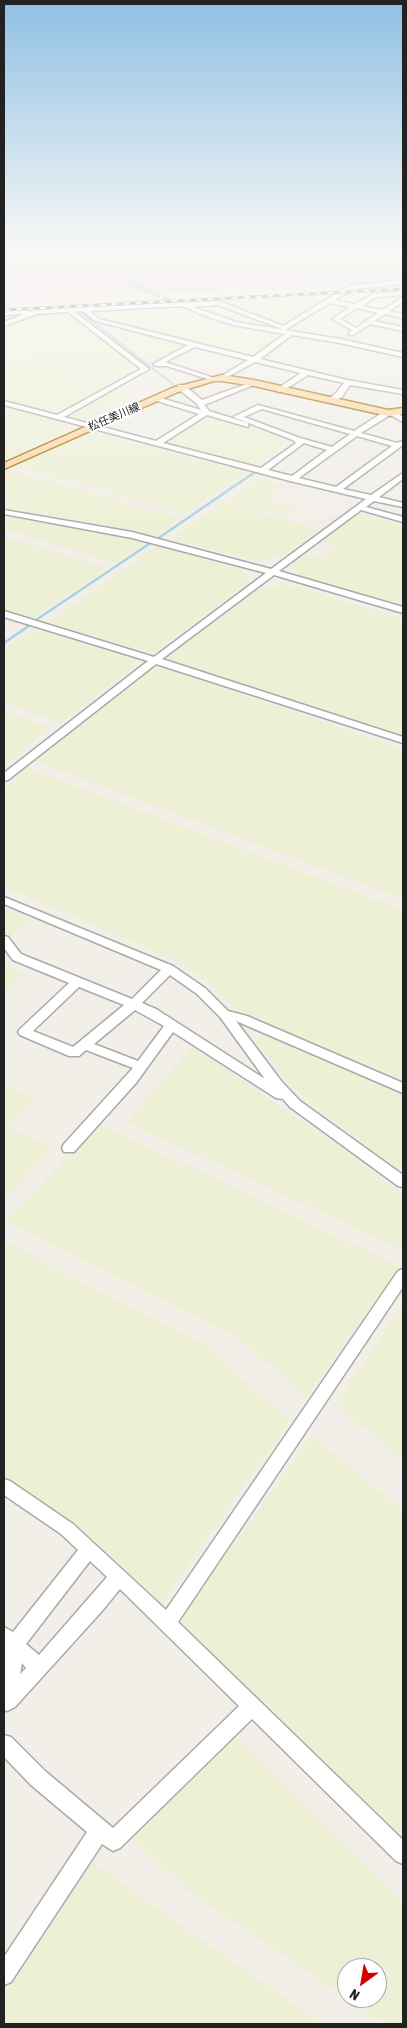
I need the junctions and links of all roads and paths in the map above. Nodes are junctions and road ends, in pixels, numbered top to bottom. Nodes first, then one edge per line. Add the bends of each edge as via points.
1 (116, 346) edge
2 (193, 346) edge
3 (197, 346) edge
4 (274, 346) edge
5 (362, 346) edge
6 (403, 354) edge
7 (255, 359) junction
8 (156, 364) junction
9 (146, 369) junction
10 (306, 373) junction
11 (218, 379) junction
12 (348, 382) junction
13 (254, 383) junction
14 (179, 388) junction
15 (281, 390) junction
16 (403, 392) edge
17 (157, 398) junction
18 (330, 401) junction
19 (4, 403) edge
20 (202, 403) junction
21 (403, 411) edge
22 (205, 412) junction
23 (390, 413) junction
24 (58, 417) junction
25 (234, 419) junction
26 (403, 420) edge
27 (92, 426) junction
28 (322, 426) junction
29 (315, 430) dead end
30 (354, 435) junction
31 (308, 436) dead end
32 (301, 440) junction
33 (157, 443) junction
34 (400, 443) edge
35 (334, 450) junction
36 (4, 466) edge
37 (259, 470) junction
38 (403, 475) edge
39 (293, 479) junction
40 (339, 488) junction
41 (375, 497) junction
42 (403, 505) edge
43 (361, 508) junction
44 (4, 512) edge
45 (403, 520) edge
46 (274, 572) junction
47 (403, 610) edge
48 (4, 614) edge
49 (156, 660) junction
50 (403, 740) edge
51 (4, 778) edge
52 (4, 900) edge
53 (4, 940) edge
54 (169, 969) junction
55 (77, 982) junction
56 (133, 1004) junction
57 (224, 1014) junction
58 (171, 1026) junction
59 (84, 1045) junction
60 (140, 1066) junction
61 (403, 1088) edge
62 (295, 1104) junction
63 (69, 1148) dead end
64 (403, 1182) edge
65 (403, 1275) edge
66 (4, 1486) edge
67 (90, 1550) junction
68 (119, 1576) junction
69 (167, 1623) junction
70 (9, 1640) edge
71 (39, 1667) junction
72 (6, 1703) edge
73 (251, 1707) junction
74 (4, 1744) edge
75 (100, 1830) junction
76 (403, 1854) edge
77 (4, 1973) edge

1 - 9 street
2 - 8 street
3 - 7 street
4 - 7 street
5 - 6 street
7 - 10 street
7 - 11 street
8 - 9 street
8 - 11 street via 168,364
9 - 24 street
10 - 12 street
10 - 15 street
11 - 13 main road, 松任美川線
11 - 14 main road, 松任美川線
12 - 16 street
12 - 18 street
13 - 15 main road, 松任美川線
13 - 20 street
14 - 17 main road, 松任美川線
14 - 20 street
15 - 18 main road, 松任美川線
17 - 22 street
17 - 27 main road, 松任美川線
18 - 23 main road, 松任美川線
19 - 24 street
20 - 22 street via 199,404
21 - 23 main road, 松任美川線
22 - 25 street
22 - 33 street
23 - 26 street
23 - 30 street
24 - 27 street
25 - 28 street via 261,407
25 - 32 street
25 - 37 street via 287,440 289,446
27 - 33 street
27 - 36 main road, 松任美川線
28 - 29 street
28 - 30 street
30 - 34 street
30 - 35 street
31 - 32 street
32 - 35 street
32 - 37 street via 299,445
33 - 37 street
34 - 40 street
35 - 39 street
37 - 39 street
38 - 41 street
39 - 40 street
40 - 41 street
41 - 42 street
41 - 43 street
43 - 45 street
43 - 46 street
44 - 46 street via 132,535
46 - 47 street
46 - 49 street
48 - 49 street
49 - 50 street
49 - 51 street
52 - 54 street
53 - 55 street via 17,957
54 - 56 street
54 - 57 street via 201,991
55 - 56 street
55 - 59 street via 24,1032 74,1053
56 - 58 street via 152,1012
56 - 59 street
57 - 61 street via 243,1019
57 - 62 street
58 - 60 street
58 - 62 street
59 - 60 street
60 - 63 street via 111,1104
62 - 64 street
65 - 69 street
66 - 67 street via 67,1529
67 - 68 street
67 - 70 street
68 - 69 street
68 - 71 street
69 - 73 street
70 - 71 street
70 - 72 street
71 - 72 street
73 - 75 street via 113,1841
73 - 76 street
74 - 75 street via 38,1778
75 - 77 street

